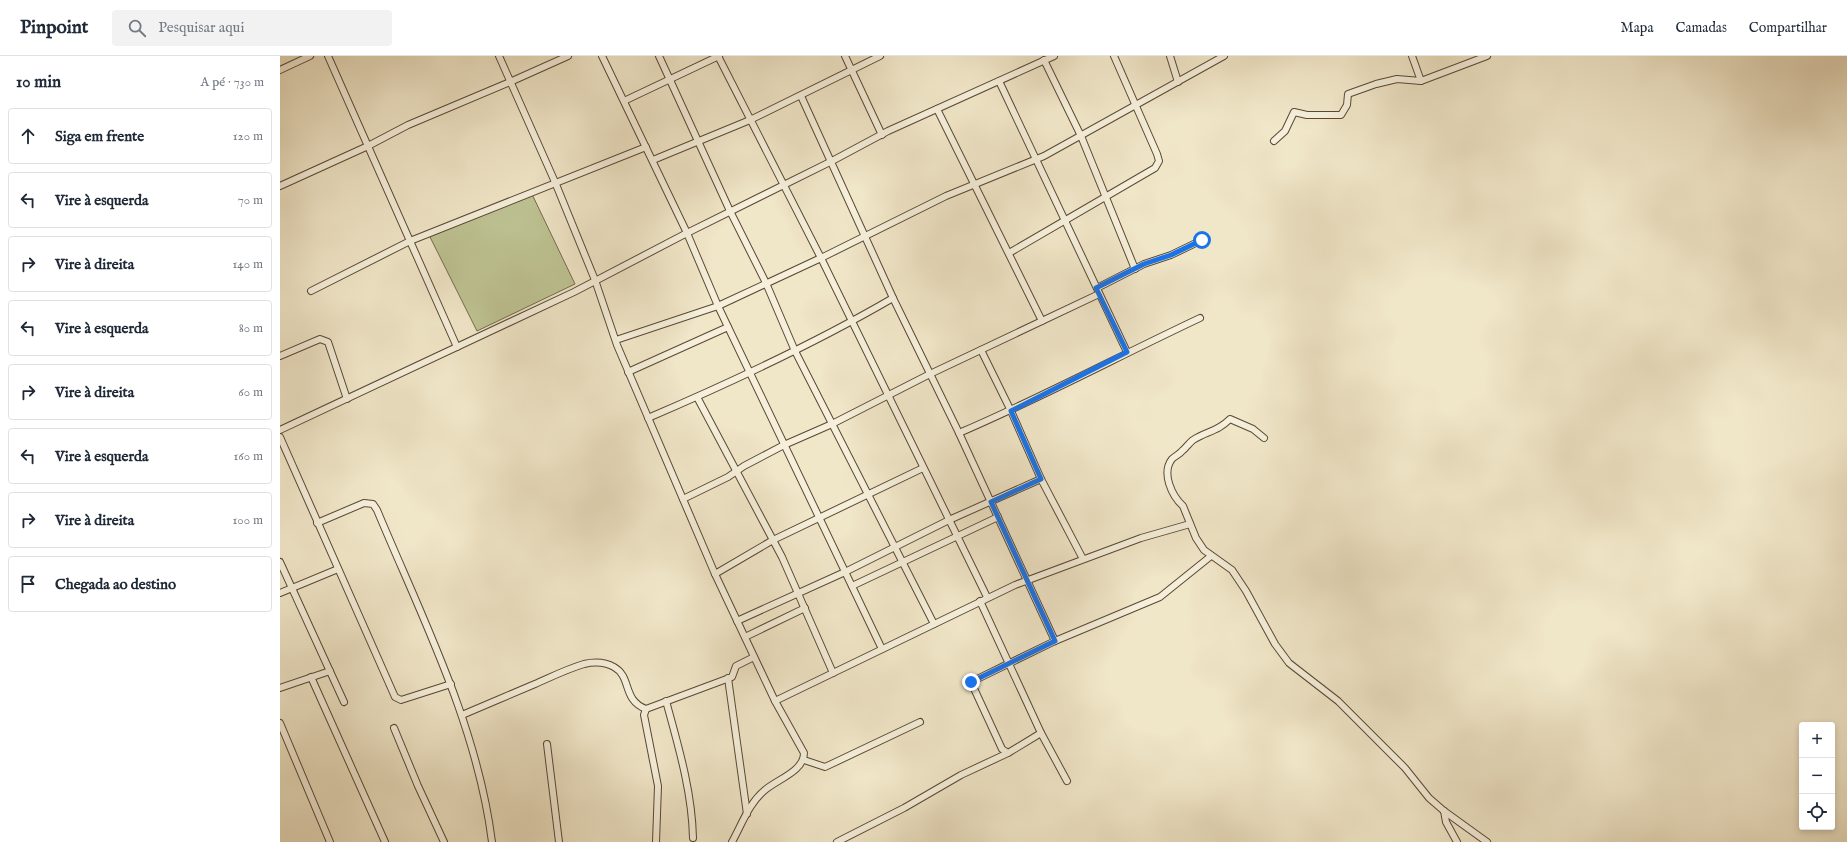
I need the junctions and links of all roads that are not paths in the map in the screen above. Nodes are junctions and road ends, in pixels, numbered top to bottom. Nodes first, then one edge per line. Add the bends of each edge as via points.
1 (310, 56) edge
2 (328, 56) edge
3 (499, 56) edge
4 (568, 56) edge
5 (602, 56) edge
6 (658, 56) edge
7 (718, 56) edge
8 (845, 56) edge
9 (880, 56) edge
10 (1054, 56) edge
11 (1114, 56) edge
12 (1170, 56) edge
13 (1224, 56) edge
14 (1412, 56) edge
15 (1487, 56) edge
16 (1044, 60) junction
17 (280, 70) edge
18 (851, 70) junction
19 (670, 79) junction
20 (999, 81) junction
21 (1422, 81) junction
22 (510, 82) junction
23 (1178, 82) junction
24 (801, 96) junction
25 (624, 101) junction
26 (1136, 104) junction
27 (937, 109) junction
28 (750, 120) junction
29 (882, 135) junction
30 (1081, 136) junction
31 (1274, 141) dead end
32 (698, 142) junction
33 (368, 146) junction
34 (646, 146) junction
35 (1037, 159) junction
36 (653, 160) junction
37 (832, 161) junction
38 (554, 182) junction
39 (783, 184) junction
40 (974, 184) junction
41 (280, 186) edge
42 (1105, 196) junction
43 (730, 211) junction
44 (1064, 220) junction
45 (687, 233) junction
46 (865, 235) junction
47 (1202, 240) dead end
48 (410, 241) junction
49 (1009, 253) junction
50 (821, 258) junction
51 (1135, 269) junction
52 (595, 280) junction
53 (766, 284) junction
54 (311, 291) dead end
55 (1098, 291) junction
56 (893, 298) junction
57 (718, 306) junction
58 (1200, 318) dead end
59 (1042, 321) junction
60 (851, 322) junction
61 (728, 326) junction
62 (616, 340) junction
63 (457, 347) junction
64 (981, 350) junction
65 (795, 351) junction
66 (1127, 352) junction
67 (280, 356) edge
68 (628, 372) junction
69 (750, 372) junction
70 (930, 374) junction
71 (888, 396) junction
72 (697, 397) junction
73 (347, 399) junction
74 (1011, 411) junction
75 (648, 418) junction
76 (832, 424) junction
77 (280, 430) edge
78 (959, 433) junction
79 (280, 437) edge
80 (1264, 438) dead end
81 (784, 445) junction
82 (923, 468) junction
83 (736, 471) junction
84 (1041, 479) junction
85 (868, 494) junction
86 (683, 499) junction
87 (991, 502) junction
88 (820, 517) junction
89 (998, 517) junction
90 (949, 520) junction
91 (318, 523) junction
92 (1190, 524) junction
93 (957, 536) junction
94 (773, 540) junction
95 (895, 547) junction
96 (1211, 556) junction
97 (1083, 559) junction
98 (280, 562) edge
99 (903, 562) junction
100 (338, 569) junction
101 (845, 572) junction
102 (715, 574) junction
103 (1026, 581) junction
104 (852, 586) junction
105 (292, 588) junction
106 (280, 593) edge
107 (798, 593) junction
108 (987, 597) junction
109 (980, 601) junction
110 (805, 608) junction
111 (737, 621) junction
112 (934, 624) junction
113 (745, 638) junction
114 (1055, 641) junction
115 (882, 649) junction
116 (754, 657) junction
117 (1008, 665) junction
118 (330, 671) junction
119 (832, 673) junction
120 (311, 677) junction
121 (728, 678) junction
122 (451, 684) junction
123 (280, 688) edge
124 (666, 701) junction
125 (775, 701) junction
126 (344, 702) dead end
127 (646, 709) junction
128 (462, 715) junction
129 (920, 722) dead end
130 (280, 723) edge
131 (394, 728) dead end
132 (1041, 733) junction
133 (547, 744) dead end
134 (1008, 753) junction
135 (804, 760) junction
136 (1067, 781) dead end
137 (1444, 811) junction
138 (747, 814) junction
139 (693, 838) dead end
140 (330, 842) edge
141 (385, 842) edge
142 (444, 842) edge
143 (492, 842) edge
144 (559, 842) edge
145 (656, 842) edge
146 (732, 842) edge
147 (837, 842) edge
148 (1457, 842) edge
149 (1487, 842) edge

1 - 17 street
2 - 33 street
3 - 22 street
4 - 22 street
5 - 25 street
6 - 19 street
7 - 19 street
7 - 28 street
8 - 18 street
9 - 18 street
10 - 16 street
11 - 26 street
12 - 23 street
13 - 23 street
14 - 21 street
15 - 21 street
16 - 20 street
16 - 30 street
18 - 24 street
18 - 29 street
19 - 25 street
19 - 32 street
20 - 27 street
20 - 35 street
21 - 31 street via 1397,79 1348,94 1347,105 1341,115 1306,115 1294,112 1285,131
22 - 33 street via 414,122
22 - 38 street
23 - 26 street
24 - 28 street
24 - 37 street
25 - 34 street
26 - 30 street
26 - 42 street via 1159,161 1155,168
27 - 29 street
27 - 40 street
28 - 32 street
28 - 39 street
29 - 37 street
30 - 35 street
30 - 42 street
32 - 36 street
32 - 43 street
33 - 41 street
33 - 48 street
34 - 36 street
34 - 38 street
35 - 40 street
35 - 44 street
36 - 45 street
37 - 39 street
37 - 46 street
38 - 48 street
38 - 52 street
39 - 43 street
39 - 50 street
40 - 46 street
40 - 49 street
42 - 44 street
42 - 51 street
43 - 45 street
43 - 53 street
44 - 49 street
44 - 55 street
45 - 52 street
45 - 57 street
46 - 50 street
46 - 56 street
47 - 51 street
48 - 54 street
48 - 63 street
49 - 59 street
50 - 53 street
50 - 60 street
51 - 55 street
52 - 62 street
52 - 63 street
53 - 57 street
53 - 65 street
55 - 59 street
55 - 66 street
56 - 60 street
56 - 70 street
57 - 61 street
57 - 62 street
58 - 66 street
59 - 64 street
60 - 65 street
60 - 71 street
61 - 68 street
61 - 69 street
62 - 68 street
63 - 73 street
64 - 70 street
64 - 74 street
65 - 69 street
65 - 76 street
66 - 74 street
67 - 73 street via 320,339 325,340 328,342
68 - 75 street
69 - 72 street
69 - 81 street
70 - 71 street
70 - 78 street
71 - 76 street
71 - 82 street
72 - 75 street
72 - 83 street
73 - 77 street
74 - 78 street
74 - 84 street
75 - 86 street
76 - 81 street
76 - 85 street
78 - 87 street
79 - 91 street
80 - 92 street via 1254,429 1230,419 1221,428 1192,441 1172,459 1167,473 1170,485
81 - 83 street
81 - 88 street
82 - 85 street
82 - 90 street
83 - 86 street
83 - 94 street
84 - 87 street
84 - 97 street
85 - 88 street
85 - 95 street
86 - 102 street
87 - 89 street
87 - 90 street
88 - 94 street
88 - 101 street
89 - 93 street
89 - 103 street
90 - 93 street
90 - 95 street
91 - 100 street
91 - 122 street via 364,503 373,504 421,609
92 - 96 street via 1196,538
92 - 97 street via 1140,538
93 - 99 street
93 - 108 street
94 - 102 street
94 - 107 street
95 - 99 street
95 - 101 street
96 - 114 street via 1160,597
96 - 137 street via 1232,570 1275,644 1289,663 1338,701
97 - 103 street
98 - 105 street
99 - 104 street
99 - 112 street
100 - 105 street
100 - 122 street via 395,697 401,700
101 - 104 street
101 - 107 street
102 - 111 street
103 - 108 street
103 - 114 street
104 - 115 street
105 - 106 street
105 - 118 street
107 - 110 street
107 - 111 street
108 - 109 street
109 - 112 street
109 - 117 street
110 - 113 street
110 - 119 street
111 - 113 street
112 - 115 street
113 - 116 street
114 - 117 street
115 - 119 street
116 - 121 street via 736,666 734,674
116 - 125 street
117 - 132 street
117 - 134 street via 971,682 1002,749
118 - 120 street
118 - 126 street
119 - 125 street
120 - 123 street
120 - 141 street
121 - 124 street
121 - 138 street
122 - 128 street
124 - 127 street
124 - 139 street via 684,769 693,821
125 - 135 street via 804,753
127 - 128 street via 628,694 618,670 604,663 594,663 584,664
127 - 145 street via 644,715 658,786
128 - 143 street via 486,799
129 - 135 street via 825,767
130 - 140 street
131 - 142 street
132 - 134 street
132 - 136 street
133 - 144 street
134 - 147 street via 961,775 897,812
135 - 138 street via 800,766 765,790
137 - 148 street via 1446,822
137 - 149 street
138 - 146 street

